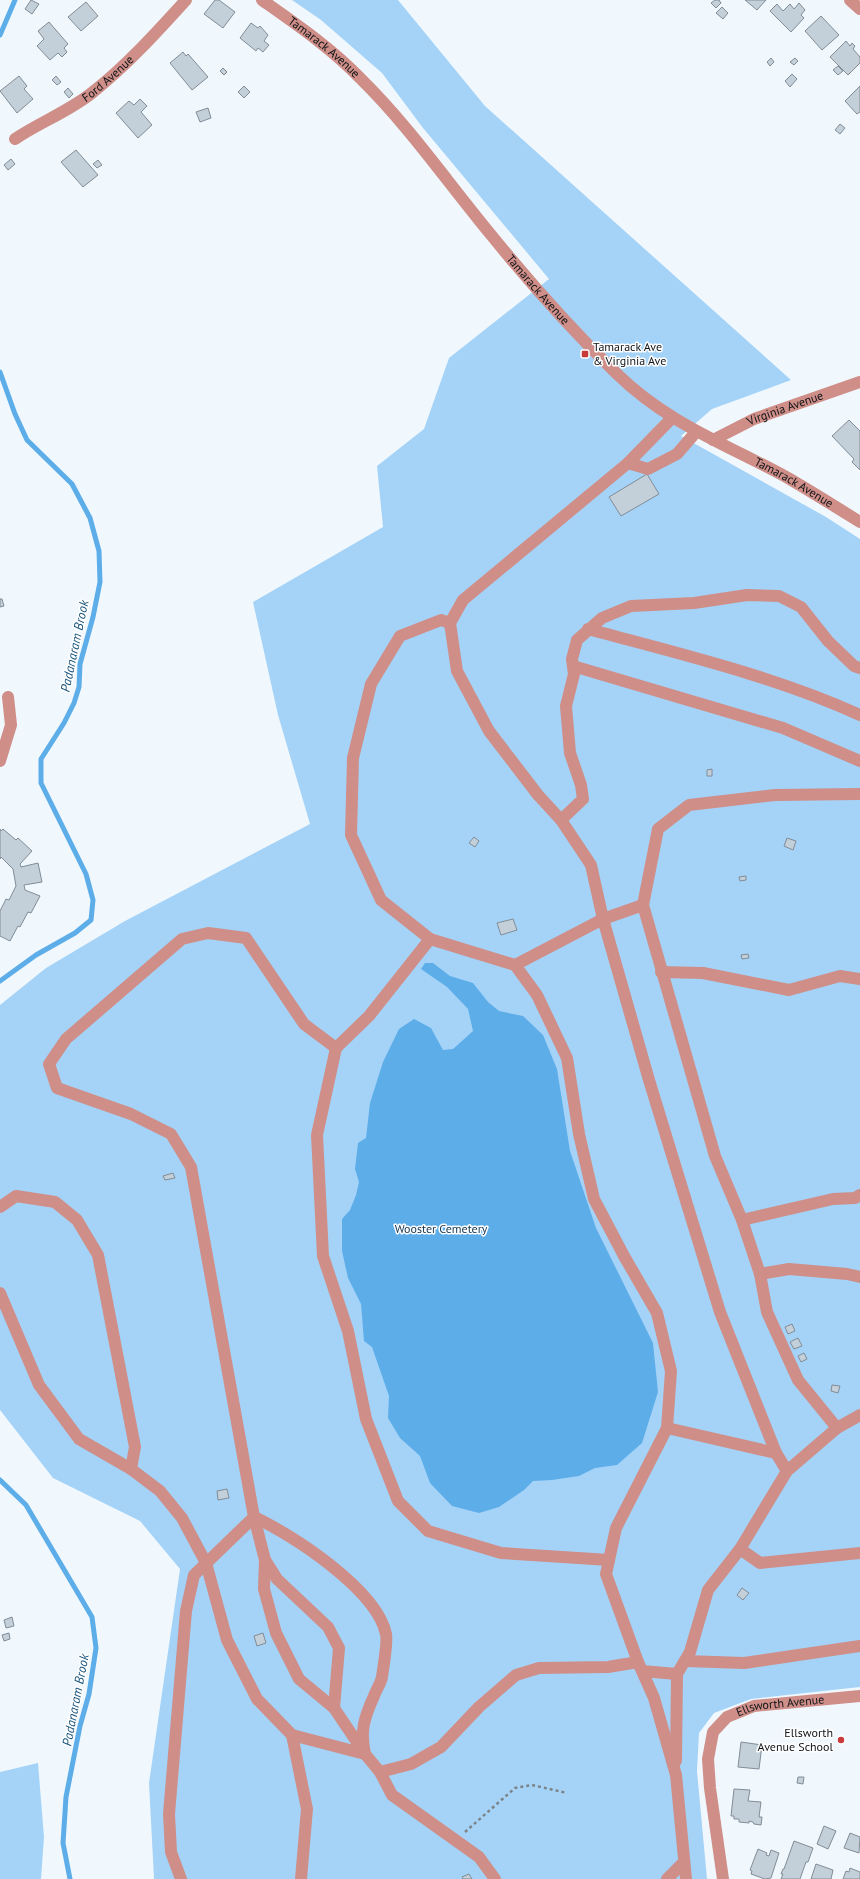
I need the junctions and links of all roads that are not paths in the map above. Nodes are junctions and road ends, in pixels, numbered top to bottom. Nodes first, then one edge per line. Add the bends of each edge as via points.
1 (186, 0) edge
2 (262, 0) edge
3 (850, 0) edge
4 (860, 9) edge
5 (15, 139) dead end
6 (860, 382) edge
7 (672, 418) junction
8 (696, 432) junction
9 (713, 440) junction
10 (628, 463) junction
11 (860, 522) edge
12 (450, 623) junction
13 (588, 629) junction
14 (573, 666) junction
15 (860, 668) edge
16 (8, 697) dead end
17 (860, 715) edge
18 (860, 760) edge
19 (0, 761) edge
20 (860, 794) edge
21 (562, 820) junction
22 (643, 905) junction
23 (603, 919) junction
24 (430, 940) junction
25 (515, 965) junction
26 (661, 972) junction
27 (860, 979) edge
28 (336, 1048) junction
29 (860, 1195) edge
30 (0, 1207) edge
31 (742, 1220) junction
32 (760, 1274) junction
33 (860, 1277) edge
34 (0, 1293) edge
35 (860, 1415) edge
36 (667, 1428) junction
37 (837, 1428) junction
38 (776, 1453) junction
39 (131, 1469) junction
40 (788, 1471) junction
41 (254, 1517) junction
42 (740, 1549) junction
43 (860, 1553) edge
44 (265, 1560) junction
45 (609, 1560) junction
46 (206, 1564) junction
47 (860, 1646) edge
48 (685, 1661) junction
49 (640, 1666) junction
50 (678, 1674) junction
51 (860, 1696) edge
52 (334, 1708) junction
53 (292, 1735) junction
54 (365, 1754) junction
55 (380, 1772) junction
56 (676, 1774) junction
57 (684, 1862) junction
58 (181, 1879) edge
59 (301, 1879) edge
60 (495, 1879) edge
61 (667, 1879) edge
62 (686, 1879) edge
63 (723, 1879) edge

1 - 5 street, Ford Avenue via 146,44 93,92
2 - 7 street, Tamarack Avenue via 324,46 360,78 405,126 492,236 557,312 617,374
3 - 4 street
6 - 9 street, Virginia Avenue via 754,419
7 - 8 street, Tamarack Avenue
7 - 10 street
8 - 9 street, Tamarack Avenue
8 - 10 street via 677,454 648,469
9 - 11 street, Tamarack Avenue via 788,478
10 - 12 street via 463,600
12 - 21 street via 457,671 489,731 538,795
12 - 24 street via 441,620 400,636 371,684 353,758 351,835 381,900
13 - 14 street via 577,640 572,659
13 - 15 street via 602,618 631,606 694,603 747,595 779,596 801,607 828,641 854,666
13 - 17 street via 714,663 828,700
14 - 18 street via 783,728
14 - 21 street via 574,674 566,706 570,753 581,784 583,799
16 - 19 street via 11,725
20 - 22 street via 775,795 689,805 658,829
21 - 23 street via 591,865
22 - 23 street
22 - 26 street
23 - 25 street
23 - 38 street via 720,1312
24 - 25 street
24 - 28 street via 369,1016
25 - 36 street via 537,995 567,1058 579,1134 594,1199 657,1314 671,1371
26 - 27 street via 703,973 788,990 840,976
26 - 31 street via 715,1156
28 - 41 street via 304,1024 246,938 208,933 182,939 66,1039 48,1064 57,1088 131,1114 171,1134 191,1167
28 - 45 street via 317,1135 323,1256 348,1331 366,1419 398,1501 428,1531 501,1553
29 - 31 street
30 - 39 street via 16,1196 55,1202 77,1220 98,1255 135,1446
31 - 32 street
32 - 33 street via 789,1269
32 - 37 street via 767,1312 798,1380
34 - 39 street via 39,1385 79,1439
35 - 37 street
36 - 38 street
36 - 45 street via 616,1528
37 - 40 street
38 - 40 street
39 - 46 street via 160,1491 182,1518
40 - 42 street
41 - 44 street
41 - 46 street
41 - 54 street via 271,1525 330,1564 376,1609 387,1635 382,1678 365,1716 362,1738
42 - 43 street via 760,1563
42 - 48 street via 708,1590
44 - 52 street via 264,1589 276,1633 299,1678
44 - 52 street via 277,1579 328,1627 339,1648
45 - 49 street via 606,1574
46 - 53 street via 227,1640 257,1699
46 - 58 street via 194,1576 186,1611 169,1814 171,1852
47 - 48 street via 744,1663
48 - 50 street
49 - 50 street
49 - 55 street via 539,1668 516,1675 441,1747 410,1764
49 - 56 street via 654,1698
50 - 56 street
51 - 63 street, Ellsworth Avenue via 754,1706 727,1717 713,1732 708,1759
52 - 54 street
53 - 54 street
53 - 59 street via 307,1809
54 - 55 street
55 - 60 street via 392,1794 479,1857
56 - 57 street
57 - 61 street
57 - 62 street

